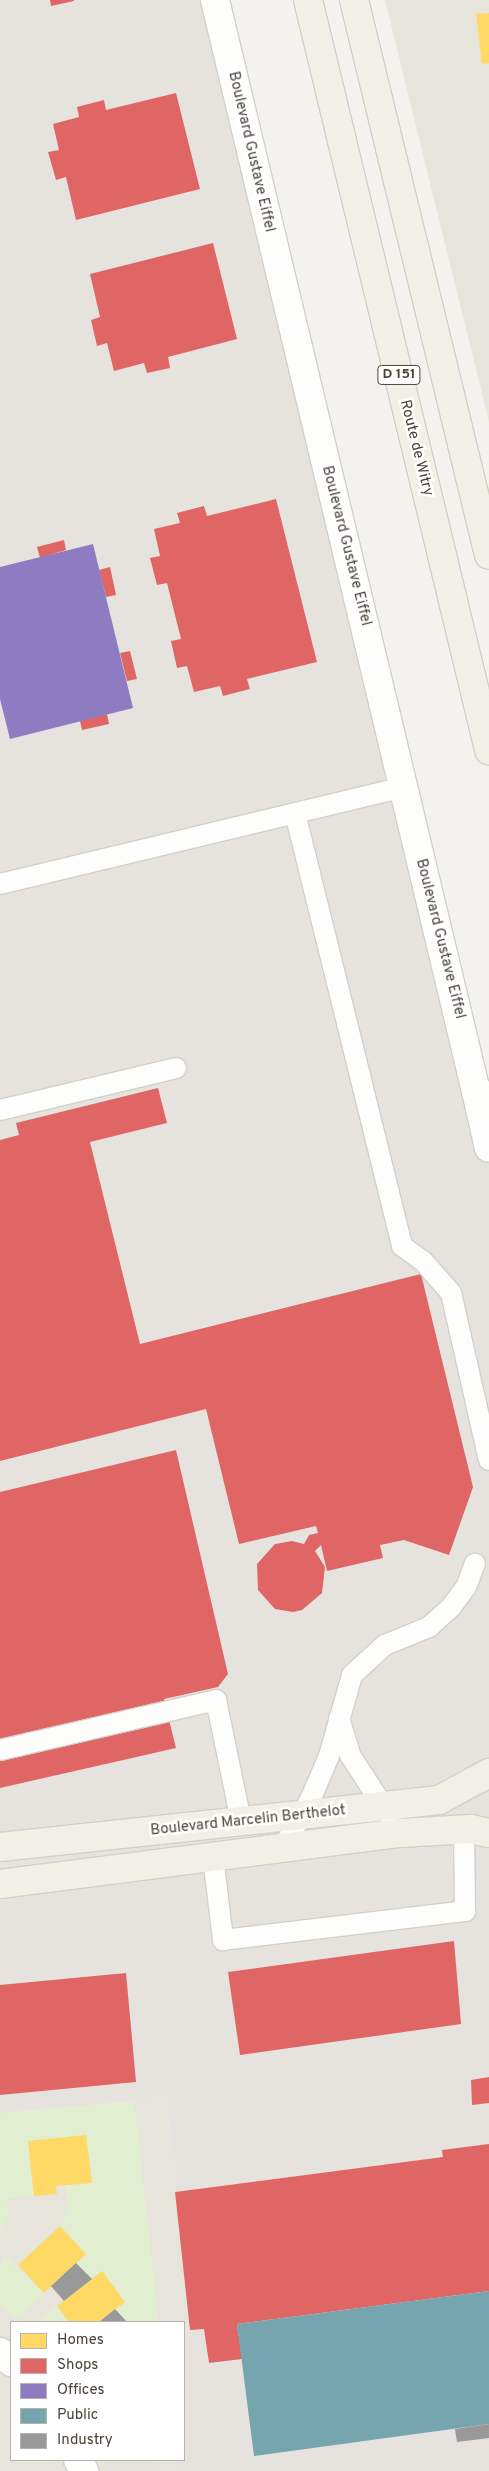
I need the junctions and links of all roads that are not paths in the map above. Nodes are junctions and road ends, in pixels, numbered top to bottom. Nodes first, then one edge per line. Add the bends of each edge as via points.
1 (215, 0) edge
2 (308, 0) edge
3 (354, 0) edge
4 (489, 555) edge
5 (489, 750) edge
6 (404, 787) junction
7 (295, 813) junction
8 (0, 884) edge
9 (176, 1068) dead end
10 (483, 1094) edge
11 (0, 1110) edge
12 (489, 1148) edge
13 (489, 1460) edge
14 (475, 1564) dead end
15 (339, 1718) junction
16 (0, 1750) edge
17 (489, 1773) edge
18 (382, 1806) junction
19 (300, 1815) junction
20 (241, 1821) junction
21 (476, 1831) edge
22 (402, 1833) junction
23 (0, 1847) edge
24 (283, 1848) junction
25 (213, 1857) junction
26 (0, 1884) edge
27 (0, 2352) edge
28 (10, 2361) edge

1 - 6 street, Boulevard Gustave Eiffel
2 - 5 main road, Route de Witry / D 151
3 - 4 main road, D 151
6 - 7 lane
6 - 10 street, Boulevard Gustave Eiffel
7 - 8 lane
7 - 13 lane via 402,1246 424,1261 451,1293
9 - 11 lane
10 - 12 street, Boulevard Gustave Eiffel
14 - 15 lane via 466,1587 451,1607 429,1627 385,1645 352,1675
15 - 18 lane via 350,1755
15 - 19 lane via 328,1756
16 - 20 lane via 216,1700
17 - 18 main road, Boulevard Marcelin Berthelot via 439,1800
18 - 19 main road, Boulevard Marcelin Berthelot
18 - 22 lane
19 - 20 main road, Boulevard Marcelin Berthelot
19 - 24 lane
20 - 23 main road, Boulevard Marcelin Berthelot
21 - 22 main road, Boulevard Marcelin Berthelot
21 - 25 lane via 465,1911 223,1940
22 - 24 main road, Boulevard Marcelin Berthelot
24 - 25 main road, Boulevard Marcelin Berthelot
25 - 26 main road, Boulevard Marcelin Berthelot
27 - 28 street

